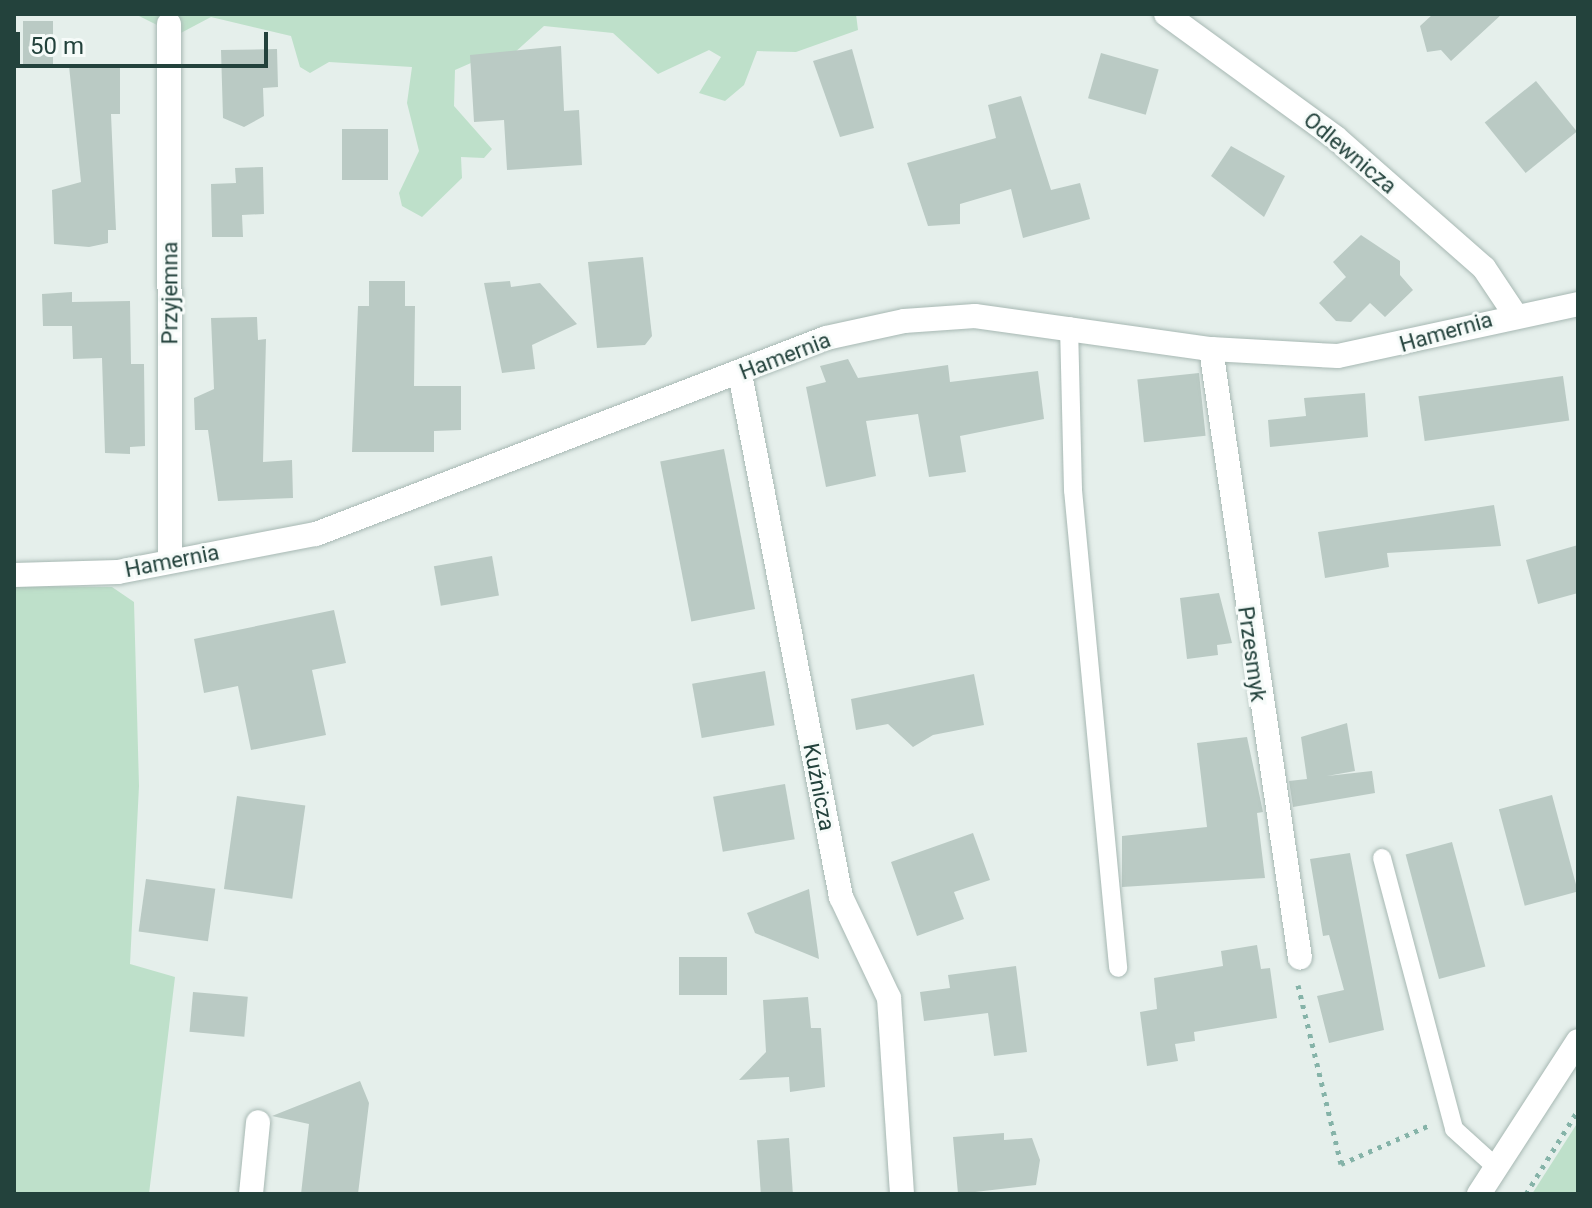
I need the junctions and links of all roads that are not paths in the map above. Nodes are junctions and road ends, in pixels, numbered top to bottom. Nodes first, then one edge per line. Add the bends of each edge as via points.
1 (1166, 14) edge
2 (169, 24) dead end
3 (1578, 304) edge
4 (1514, 313) junction
5 (1069, 326) junction
6 (1211, 349) junction
7 (740, 374) junction
8 (170, 561) junction
9 (14, 575) edge
10 (1382, 858) dead end
11 (1300, 958) road end
12 (1118, 968) dead end
13 (1578, 1041) edge
14 (258, 1122) dead end
15 (1496, 1167) junction
16 (251, 1194) edge
17 (902, 1194) edge
18 (1479, 1194) edge

1 - 4 street, Odlewnicza via 1336,138 1484,268
2 - 8 street, Przyjemna
3 - 4 street, Hamernia
4 - 6 street, Hamernia via 1338,356
5 - 6 street, Hamernia
5 - 7 street, Hamernia via 975,316 904,321 826,338
5 - 12 lane via 1073,490
6 - 11 street, Przesmyk
7 - 8 street, Hamernia via 316,534
7 - 17 street, Kuźnicza via 841,897 889,998
8 - 9 street, Hamernia via 118,572
10 - 15 lane via 1450,1115 1462,1141
13 - 15 street
14 - 16 street
15 - 18 street

